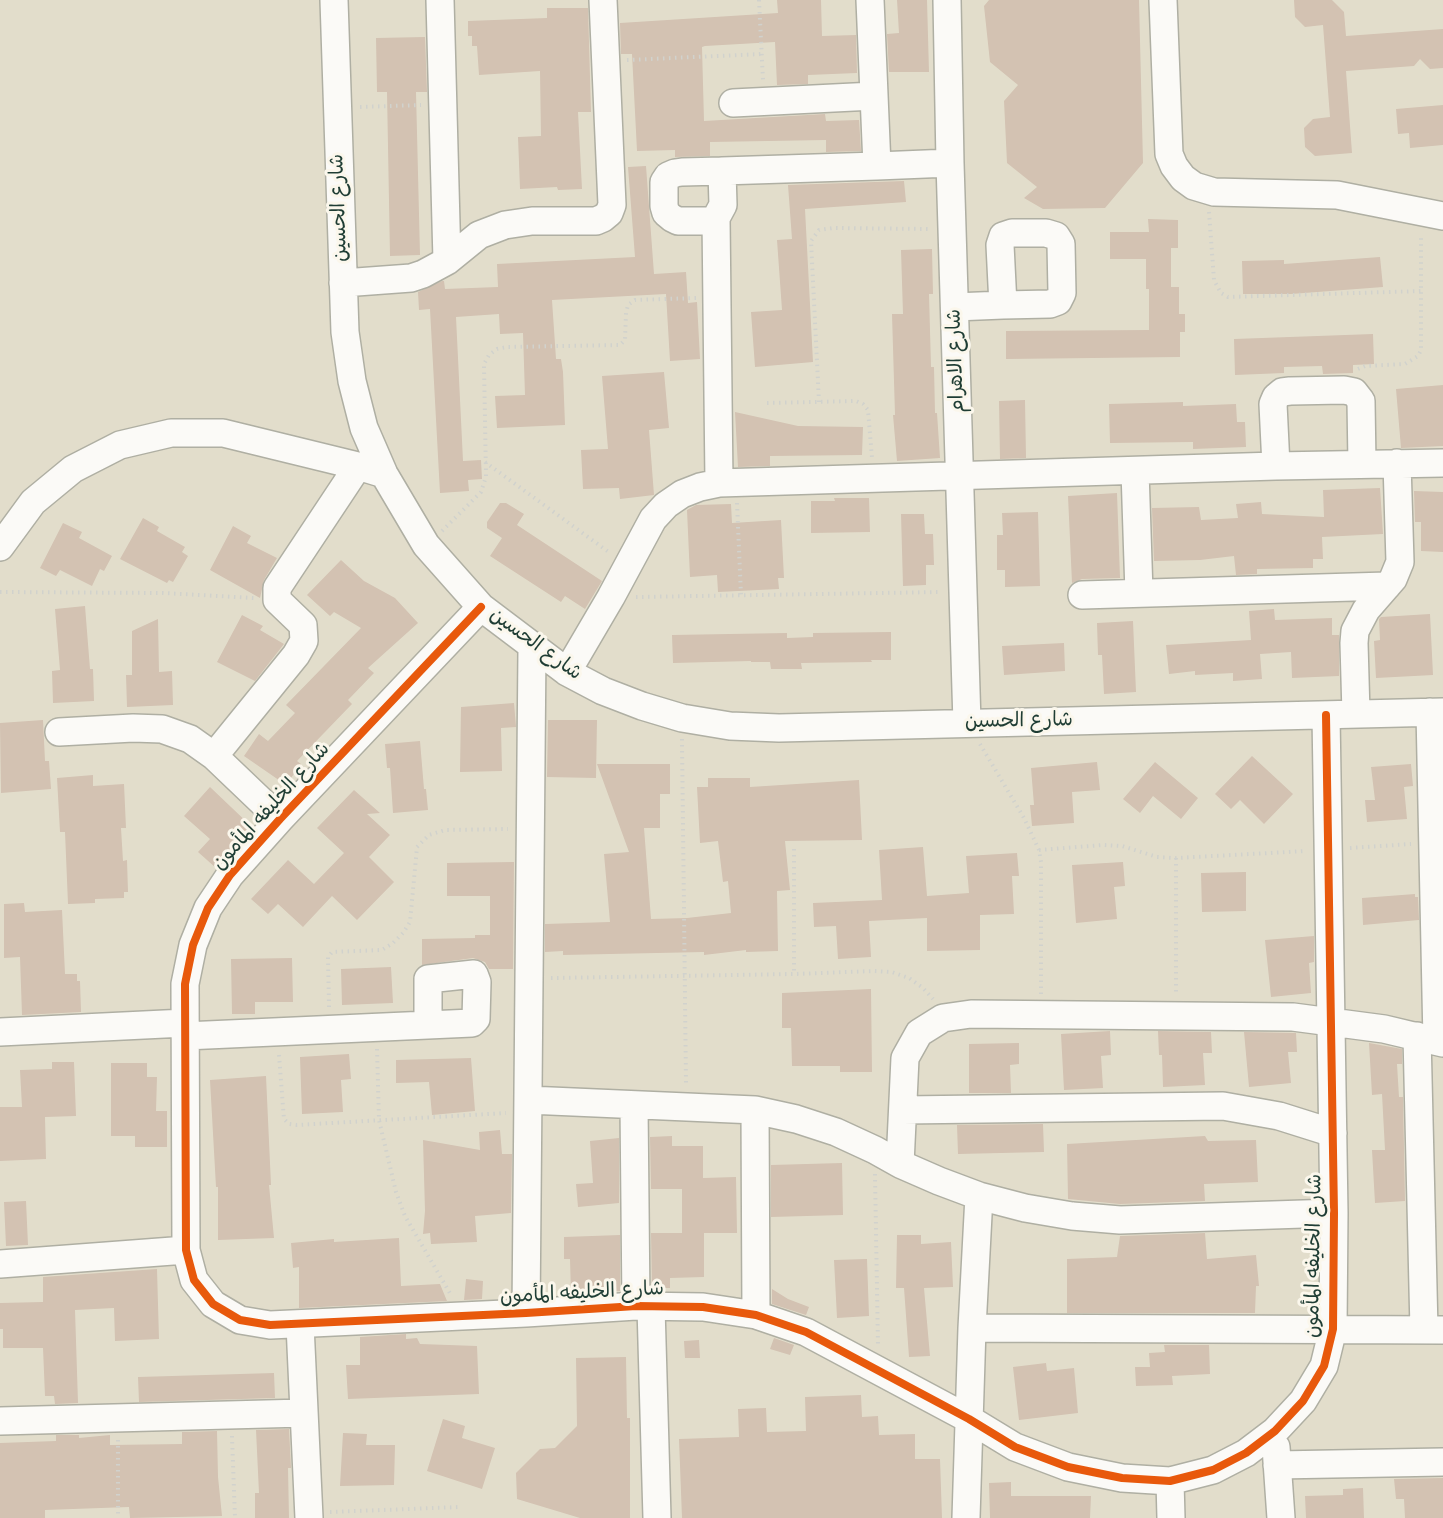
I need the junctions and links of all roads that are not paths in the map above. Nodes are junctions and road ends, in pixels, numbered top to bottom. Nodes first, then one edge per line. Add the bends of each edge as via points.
1 (334, 0) edge
2 (440, 0) edge
3 (603, 0) edge
4 (870, 0) edge
5 (947, 0) edge
6 (1163, 0) edge
7 (874, 96) junction
8 (734, 103) dead end
9 (950, 163) junction
10 (877, 166) junction
11 (722, 171) junction
12 (1432, 213) edge
13 (716, 218) junction
14 (447, 261) junction
15 (343, 283) junction
16 (1003, 305) dead end
17 (955, 307) junction
18 (1443, 463) edge
19 (1362, 464) junction
20 (1396, 464) junction
21 (358, 466) junction
22 (1276, 466) junction
23 (1135, 471) junction
24 (384, 474) junction
25 (961, 477) junction
26 (728, 483) junction
27 (0, 547) edge
28 (1388, 586) junction
29 (1139, 593) junction
30 (1082, 595) dead end
31 (482, 607) junction
32 (532, 648) junction
33 (567, 672) junction
34 (1436, 712) edge
35 (1356, 714) junction
36 (1326, 715) junction
37 (967, 723) junction
38 (59, 732) dead end
39 (214, 756) junction
40 (280, 819) junction
41 (1436, 834) edge
42 (1439, 948) edge
43 (1331, 1021) junction
44 (428, 1025) junction
45 (185, 1030) junction
46 (0, 1032) edge
47 (1432, 1040) edge
48 (634, 1105) junction
49 (528, 1106) junction
50 (754, 1110) junction
51 (903, 1110) junction
52 (1333, 1132) junction
53 (900, 1164) junction
54 (979, 1196) junction
55 (1334, 1213) junction
56 (1432, 1215) edge
57 (186, 1250) junction
58 (0, 1264) edge
59 (643, 1306) junction
60 (526, 1313) junction
61 (756, 1315) junction
62 (300, 1324) junction
63 (972, 1329) junction
64 (1333, 1329) junction
65 (1433, 1330) edge
66 (304, 1413) junction
67 (969, 1419) junction
68 (0, 1421) edge
69 (1275, 1431) junction
70 (1443, 1462) edge
71 (1277, 1465) junction
72 (1170, 1481) junction
73 (309, 1515) edge
74 (657, 1518) edge
75 (966, 1518) edge
76 (1171, 1518) edge
77 (1281, 1518) edge

1 - 15 street, شارع الحسين
2 - 14 street
3 - 14 street via 612,205 609,213 596,221 504,225 479,235
4 - 7 street
5 - 9 street, شارع الاهرام
6 - 12 street via 1169,154 1174,166 1194,186 1208,191 1337,195
7 - 8 street
7 - 10 street
9 - 10 street
9 - 17 street, شارع الاهرام
10 - 11 street
11 - 13 street via 723,205
11 - 13 street via 675,173 664,182 664,206 672,218
13 - 26 street
14 - 15 street via 411,278
15 - 24 street, شارع الحسين via 352,381 364,428
16 - 17 street
17 - 25 street, شارع الاهرام
18 - 20 street
19 - 20 street
19 - 22 street
19 - 22 street via 1361,401 1354,392 1290,391 1282,392 1273,404
20 - 28 street via 1401,554 1398,571
21 - 24 street
21 - 27 street via 223,433 171,433 120,445 73,469 33,502
21 - 39 street via 277,588 277,600 303,626 304,642
22 - 23 street
23 - 25 street
23 - 29 street
24 - 31 street, شارع الحسين via 426,545
25 - 26 street
25 - 37 street, شارع الاهرام
26 - 33 street via 682,494 653,519
28 - 29 street
28 - 35 street via 1366,610 1355,631
29 - 30 street
31 - 32 street, شارع الحسين
31 - 40 street, شارع الخليفه المأمون
32 - 33 street, شارع الحسين
32 - 49 street
33 - 37 street, شارع الحسين via 623,699 682,718 730,726 779,729
34 - 35 street, شارع الحسين
34 - 41 street
35 - 36 street, شارع الحسين
36 - 37 street, شارع الحسين
36 - 43 street, شارع الخليفه المأمون
38 - 39 street via 162,729 190,739
39 - 40 street
40 - 45 street, شارع الخليفه المأمون via 230,875 208,908 193,945 185,984
41 - 42 street
42 - 47 street
43 - 47 street
43 - 51 street via 1255,1016 1041,1014 943,1018 919,1034 904,1058
43 - 52 street, شارع الخليفه المأمون
44 - 44 street via 472,1023 476,1019 474,974 428,979
44 - 45 street via 278,1032
45 - 46 street
45 - 57 street, شارع الخليفه المأمون
47 - 56 street
48 - 49 street
48 - 50 street
48 - 59 street
49 - 60 street
50 - 53 street via 836,1132
50 - 61 street
51 - 52 street via 1223,1106 1279,1116
51 - 53 street
52 - 55 street, شارع الخليفه المأمون
53 - 54 street
54 - 55 street via 1060,1214 1119,1220
54 - 63 street
55 - 64 street, شارع الخليفه المأمون
56 - 65 street
57 - 58 street
57 - 62 street, شارع الخليفه المأمون via 194,1280 213,1304 240,1320
59 - 60 street, شارع الخليفه المأمون
59 - 61 street, شارع الخليفه المأمون via 704,1307
59 - 74 street
60 - 62 street, شارع الخليفه المأمون
61 - 67 street, شارع الخليفه المأمون via 806,1332
62 - 66 street
63 - 64 street
63 - 67 street
64 - 65 street
64 - 69 street, شارع الخليفه المأمون via 1324,1366 1303,1401
66 - 68 street
66 - 73 street
67 - 72 street, شارع الخليفه المأمون via 1016,1447 1068,1467 1122,1478
67 - 75 street
69 - 71 street
69 - 72 street, شارع الخليفه المأمون via 1246,1453 1213,1470
70 - 71 street
71 - 77 street
72 - 76 street

